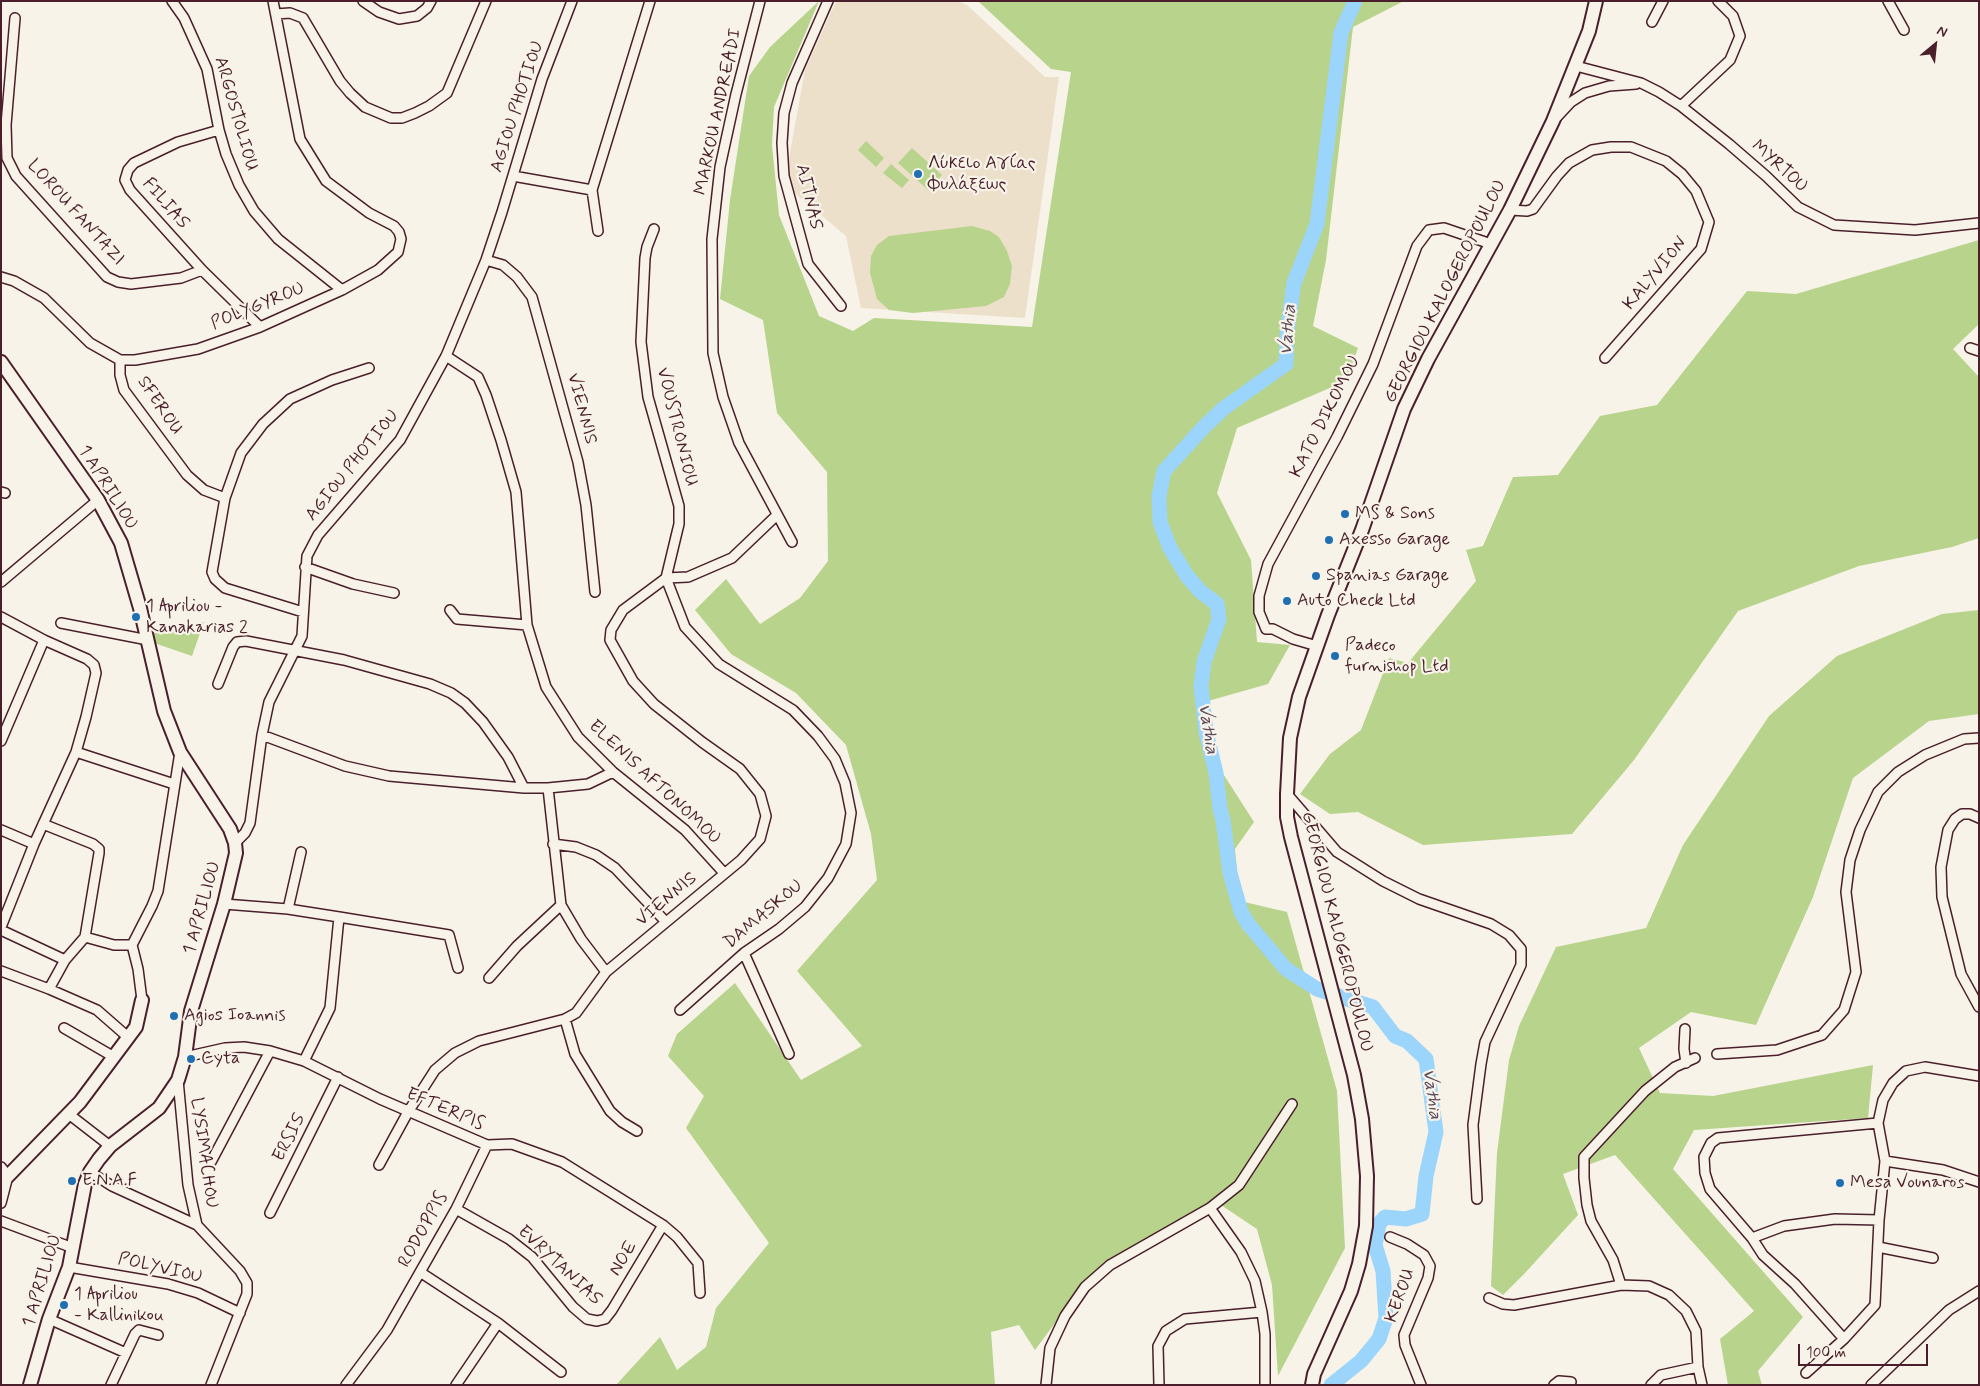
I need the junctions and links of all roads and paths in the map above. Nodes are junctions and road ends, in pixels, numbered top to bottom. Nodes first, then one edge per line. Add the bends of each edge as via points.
1 (172, 1) edge
2 (272, 1) edge
3 (363, 1) edge
4 (431, 1) edge
5 (486, 1) edge
6 (572, 1) edge
7 (650, 1) edge
8 (760, 1) edge
9 (828, 1) edge
10 (1596, 1) edge
11 (1663, 1) edge
12 (1718, 1) edge
13 (1888, 1) edge
14 (276, 14) junction
15 (15, 18) dead end
16 (1652, 22) dead end
17 (1904, 30) dead end
18 (1576, 66) junction
19 (1641, 83) junction
20 (1681, 106) junction
21 (1554, 120) junction
22 (219, 130) junction
23 (513, 176) junction
24 (592, 190) junction
25 (1510, 210) junction
26 (1979, 223) edge
27 (598, 230) dead end
28 (654, 230) dead end
29 (1491, 244) junction
30 (486, 260) junction
31 (202, 270) junction
32 (1, 277) edge
33 (342, 290) junction
34 (841, 306) dead end
35 (260, 327) junction
36 (446, 356) junction
37 (1605, 358) dead end
38 (120, 360) junction
39 (1, 362) edge
40 (369, 368) dead end
41 (225, 498) junction
42 (98, 500) junction
43 (776, 515) junction
44 (792, 542) dead end
45 (305, 567) junction
46 (666, 578) junction
47 (1, 582) edge
48 (595, 592) dead end
49 (394, 593) dead end
50 (450, 610) dead end
51 (303, 612) junction
52 (1, 617) edge
53 (61, 623) dead end
54 (527, 625) junction
55 (44, 640) junction
56 (148, 640) junction
57 (1317, 646) junction
58 (295, 652) junction
59 (218, 684) dead end
60 (262, 735) junction
61 (1979, 738) edge
62 (1, 741) edge
63 (76, 752) junction
64 (180, 752) junction
65 (614, 772) junction
66 (174, 784) junction
67 (524, 788) junction
68 (548, 788) junction
69 (1287, 794) junction
70 (1979, 818) edge
71 (43, 824) junction
72 (1, 830) edge
73 (235, 843) junction
74 (34, 844) junction
75 (553, 844) junction
76 (301, 852) dead end
77 (724, 873) junction
78 (224, 904) junction
79 (561, 905) junction
80 (288, 909) junction
81 (339, 917) junction
82 (666, 922) junction
83 (1, 928) edge
84 (85, 937) junction
85 (132, 945) junction
86 (744, 953) junction
87 (65, 960) junction
88 (458, 968) dead end
89 (1, 971) edge
90 (606, 972) junction
91 (489, 978) dead end
92 (50, 989) junction
93 (142, 1000) joint
94 (1979, 1007) edge
95 (680, 1010) dead end
96 (566, 1019) junction
97 (64, 1028) dead end
98 (1685, 1029) dead end
99 (129, 1038) junction
100 (270, 1051) junction
101 (789, 1054) dead end
102 (1718, 1054) dead end
103 (114, 1057) junction
104 (185, 1057) junction
105 (1695, 1058) dead end
106 (304, 1061) junction
107 (1686, 1063) junction
108 (1979, 1076) edge
109 (338, 1077) junction
110 (178, 1080) junction
111 (1292, 1104) dead end
112 (408, 1112) junction
113 (70, 1115) junction
114 (1878, 1123) junction
115 (638, 1131) dead end
116 (487, 1145) junction
117 (110, 1146) junction
118 (1884, 1161) junction
119 (210, 1162) dead end
120 (378, 1165) dead end
121 (90, 1172) junction
122 (4, 1174) edge
123 (1979, 1182) edge
124 (1477, 1199) dead end
125 (1, 1203) edge
126 (1210, 1208) junction
127 (456, 1209) junction
128 (270, 1213) dead end
129 (1879, 1220) junction
130 (1, 1221) edge
131 (197, 1225) junction
132 (663, 1225) junction
133 (1390, 1238) dead end
134 (1752, 1238) junction
135 (1878, 1247) junction
136 (73, 1248) junction
137 (1933, 1258) dead end
138 (69, 1267) junction
139 (420, 1272) junction
140 (1621, 1285) junction
141 (1979, 1291) edge
142 (700, 1293) dead end
143 (1489, 1298) dead end
144 (612, 1310) joint
145 (1262, 1312) junction
146 (240, 1313) junction
147 (50, 1319) junction
148 (498, 1323) junction
149 (158, 1335) dead end
150 (1844, 1339) junction
151 (126, 1354) junction
152 (1698, 1367) junction
153 (561, 1372) dead end
154 (1806, 1373) dead end
155 (1571, 1382) dead end
156 (30, 1385) edge
157 (111, 1385) edge
158 (212, 1385) edge
159 (346, 1385) edge
160 (456, 1385) edge
161 (1046, 1385) edge
162 (1159, 1385) edge
163 (1265, 1385) edge
164 (1312, 1385) edge
165 (1421, 1385) edge
166 (1554, 1385) edge
167 (1651, 1385) edge
168 (1702, 1385) edge
169 (1871, 1385) edge

1 - 22 street, ARGOSTOLIOU via 184,18 207,69
2 - 14 street
3 - 4 street via 379,12 399,19 417,16
5 - 14 street via 447,93 430,106 402,118 391,118 365,107 340,80 303,18 290,12
6 - 23 street, AGIOU PHOTIOU via 542,80
7 - 24 street
8 - 43 street, MARKOU ANDREADI via 720,167 712,239 712,353 739,443
9 - 34 street, AITNAS via 792,82 784,113 782,143 784,176 808,264
10 - 18 street, GEORGIOU KALOGEROPOULOU
11 - 16 street
12 - 20 street via 1733,16 1740,36 1730,60
13 - 17 street
14 - 33 street, POLYGYROU via 300,139 326,181 400,232 398,252 378,270
15 - 31 street, LOROU FANTAZI via 6,125 7,158 16,176 107,277 131,284 181,278
18 - 19 street, MYRTOU
18 - 21 street, GEORGIOU KALOGEROPOULOU
19 - 20 street, MYRTOU
19 - 21 street via 1608,86 1585,93
20 - 26 street, MYRTOU via 1759,170 1798,207 1834,225 1915,230
21 - 25 street, GEORGIOU KALOGEROPOULOU
22 - 31 street, FILIAS via 178,142 134,163 125,180 130,190
22 - 33 street, ARGOSTOLIOU via 239,185 254,211 278,239
23 - 24 street
23 - 30 street, AGIOU PHOTIOU
24 - 27 street
25 - 29 street, GEORGIOU KALOGEROPOULOU
25 - 37 street, KALYVION via 1533,209 1569,163 1592,150 1611,147 1631,147 1666,162 1696,190 1709,222 1701,249
28 - 46 street, VOUSTRONIOU via 645,258 641,342 648,397 679,506 677,539
29 - 57 street, GEORGIOU KALOGEROPOULOU via 1412,391
29 - 57 street, KATO DIKOMOU via 1444,228 1429,230 1417,246 1372,364 1337,437 1268,564 1259,612 1266,629
30 - 36 street, AGIOU PHOTIOU
30 - 48 street, VIENNIS via 503,265 532,297 578,462
31 - 35 street, FILIAS
32 - 38 street via 44,298 90,343
33 - 35 street, POLYGYROU
35 - 38 street, POLYGYROU via 198,349
36 - 45 street, AGIOU PHOTIOU via 400,440 318,535
36 - 54 street, ELENIS AFTONOMOU via 478,377 501,440 516,492
38 - 41 street, SFEROU via 124,390 187,475 204,490
39 - 42 street, 1 APRILIOU
40 - 41 street via 290,399 263,424 241,453
41 - 51 street via 212,572 215,579 225,588
42 - 47 street
42 - 56 street, 1 APRILIOU via 121,543
43 - 44 street, MARKOU ANDREADI
43 - 46 street via 732,558 688,577
45 - 49 street via 353,584
45 - 51 street, AGIOU PHOTIOU
46 - 77 street, VIENNIS via 623,610 611,630 610,640 633,681 654,704 740,769 760,794 766,816 760,839
46 - 86 street, DAMASKOU via 685,627 719,664 793,710 835,759 845,783 851,813 846,844 828,878 805,907
50 - 54 street via 457,619
51 - 58 street, AGIOU PHOTIOU via 302,636
52 - 55 street
53 - 56 street
54 - 65 street, ELENIS AFTONOMOU via 546,687 578,737
55 - 62 street
55 - 63 street via 94,665 96,673
56 - 64 street, 1 APRILIOU via 164,711
57 - 69 street, GEORGIOU KALOGEROPOULOU via 1299,697 1290,738
58 - 59 street via 238,642
58 - 60 street, AGIOU PHOTIOU via 269,702
58 - 67 street via 344,660 451,693 465,703 496,738
60 - 67 street via 345,766 389,776
60 - 73 street, AGIOU PHOTIOU via 250,823
61 - 102 street via 1964,740 1925,755 1898,772 1878,792 1850,860 1846,892 1856,972 1844,1010 1822,1035 1777,1050
63 - 66 street
63 - 71 street
64 - 66 street
64 - 73 street, 1 APRILIOU via 230,829
65 - 68 street via 588,784
65 - 77 street, ELENIS AFTONOMOU via 686,830
66 - 85 street via 158,891
67 - 68 street
68 - 75 street
69 - 124 street via 1337,852 1419,899 1491,924 1509,935 1521,949 1521,965 1485,1042 1480,1064 1473,1125
69 - 164 street, GEORGIOU KALOGEROPOULOU via 1290,837 1354,1075 1367,1176 1366,1226 1359,1264
70 - 94 street via 1962,814 1955,819 1948,830 1941,866 1942,897 1961,974
71 - 74 street
71 - 84 street via 99,849
72 - 74 street
73 - 78 street, 1 APRILIOU via 236,853
74 - 83 street
75 - 79 street
75 - 82 street via 576,847 615,868
76 - 80 street
77 - 82 street, VIENNIS
78 - 80 street
78 - 104 street, 1 APRILIOU via 191,1011
79 - 90 street
79 - 91 street via 517,946
80 - 81 street
81 - 88 street via 449,935
81 - 106 street via 330,1008
82 - 90 street, VIENNIS
83 - 87 street
84 - 85 street via 114,945
84 - 87 street
85 - 93 street
86 - 95 street, DAMASKOU
86 - 101 street
87 - 92 street
89 - 92 street
90 - 96 street, VIENNIS via 576,1013
92 - 99 street via 97,1010
93 - 99 street via 136,1027
96 - 112 street, VIENNIS via 479,1041 454,1053 435,1070
96 - 115 street via 575,1054 610,1111
97 - 103 street
98 - 107 street
99 - 103 street
100 - 104 street, EFTERPIS via 225,1048
100 - 106 street, EFTERPIS
100 - 119 street
103 - 113 street
104 - 110 street, 1 APRILIOU
105 - 107 street
106 - 109 street, EFTERPIS
107 - 140 street via 1645,1091 1584,1157 1586,1205 1591,1221 1614,1260
108 - 114 street via 1925,1067 1906,1071 1893,1083 1883,1100
109 - 112 street, EFTERPIS
109 - 128 street, ERSIS
110 - 117 street, 1 APRILIOU via 159,1108
110 - 131 street, LYSIMACHOU via 188,1185
111 - 126 street via 1239,1185
112 - 116 street, EFTERPIS
112 - 120 street, VIENNIS
113 - 117 street
113 - 122 street
114 - 118 street
114 - 134 street via 1718,1138 1711,1143 1704,1157 1710,1189
116 - 127 street, RODOPPIS
116 - 132 street, EFTERPIS via 512,1144 562,1162
117 - 121 street, 1 APRILIOU
118 - 123 street via 1943,1170
118 - 129 street
121 - 131 street via 112,1186
121 - 136 street, 1 APRILIOU
122 - 125 street
126 - 145 street via 1241,1252 1255,1281
126 - 161 street via 1110,1265 1085,1287 1065,1316 1050,1348
127 - 139 street, RODOPPIS
127 - 144 street, EVRYTANIAS via 509,1239 532,1257 587,1319 605,1319
129 - 134 street via 1835,1219 1784,1226
129 - 135 street
130 - 136 street
131 - 146 street, LYSIMACHOU via 240,1271 247,1283
132 - 142 street, EFTERPIS via 698,1263
132 - 144 street, NOE
133 - 165 street, KEROU via 1424,1255 1430,1266 1404,1335 1404,1345
134 - 150 street via 1763,1255 1795,1284
135 - 137 street
135 - 150 street via 1876,1305
136 - 138 street, 1 APRILIOU
138 - 146 street, POLYVIOU via 168,1284 198,1293
138 - 147 street, 1 APRILIOU
139 - 148 street
139 - 159 street, RODOPPIS via 387,1330
140 - 143 street via 1514,1305
140 - 152 street via 1649,1286 1669,1295 1686,1311 1696,1331
141 - 169 street via 1949,1310
145 - 162 street via 1185,1319 1166,1332 1158,1346
145 - 163 street
146 - 158 street, LYSIMACHOU
147 - 151 street
147 - 156 street, 1 APRILIOU
148 - 153 street
148 - 160 street
149 - 151 street via 139,1330
150 - 154 street
151 - 157 street
152 - 167 street via 1662,1375
152 - 168 street
155 - 166 street via 1560,1381

